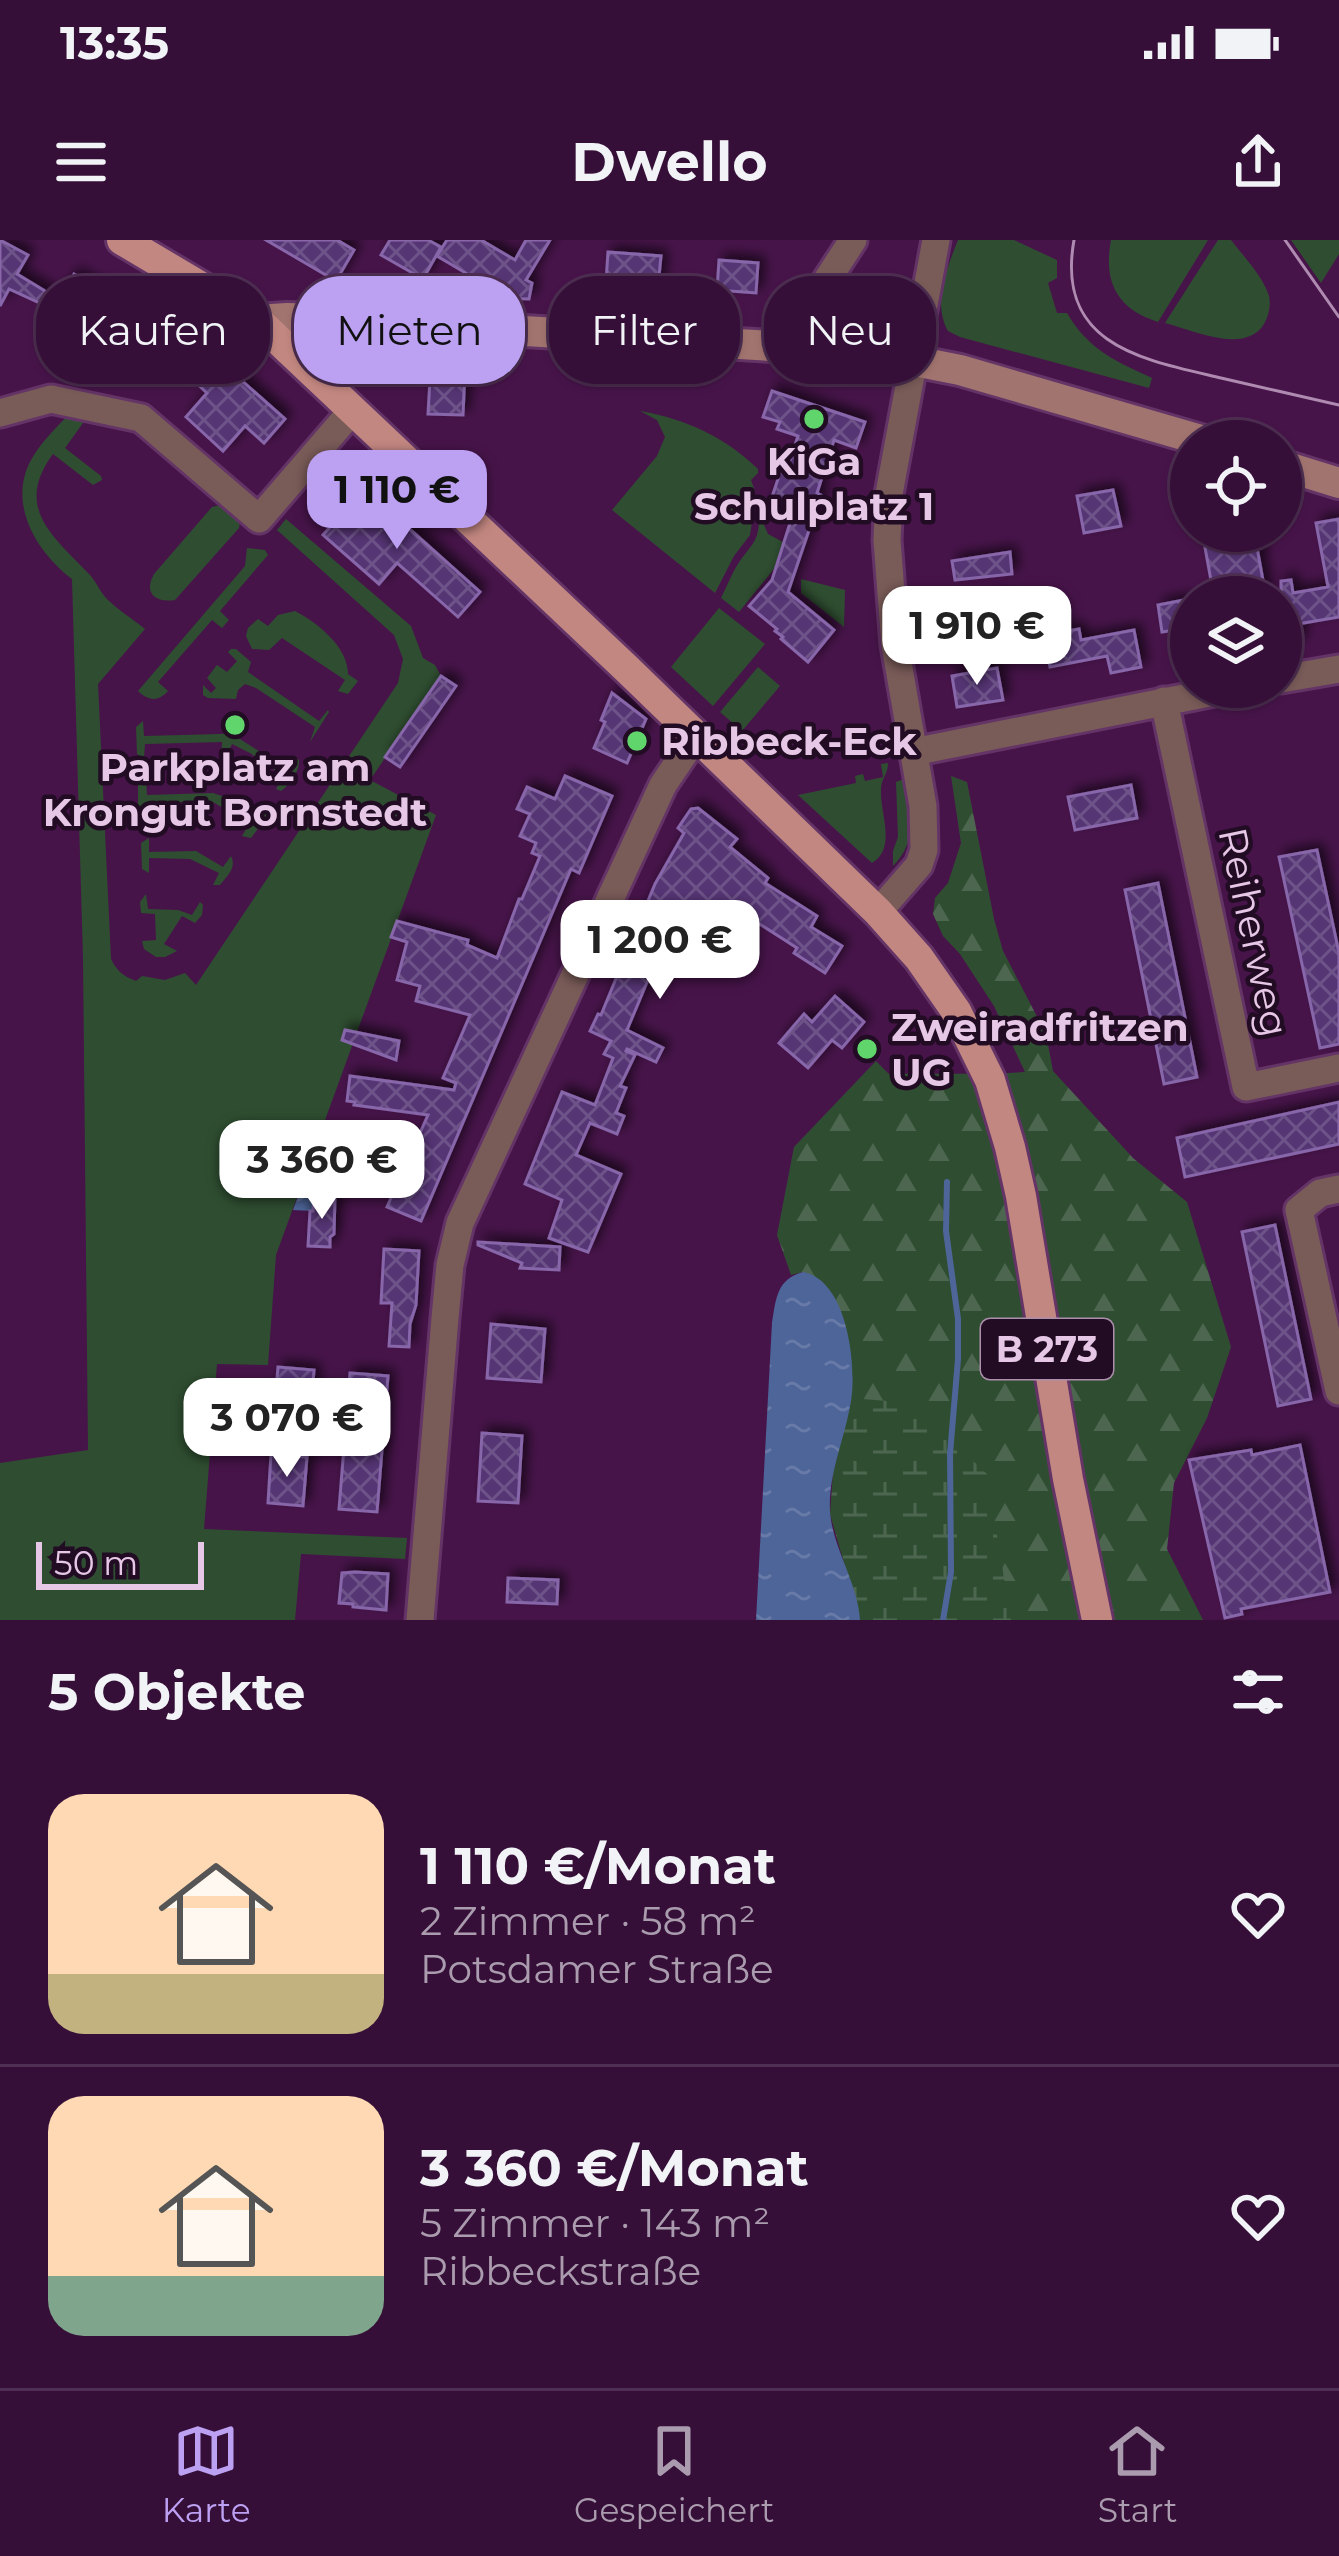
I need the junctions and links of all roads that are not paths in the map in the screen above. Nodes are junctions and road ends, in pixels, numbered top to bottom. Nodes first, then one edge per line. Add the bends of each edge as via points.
1 (122, 240) edge
2 (853, 240) edge
3 (936, 240) edge
4 (183, 276) edge
5 (830, 276) edge
6 (929, 276) edge
7 (270, 320) edge
8 (270, 333) edge
9 (764, 344) edge
10 (936, 365) edge
11 (909, 384) edge
12 (351, 412) junction
13 (0, 413) edge
14 (1170, 431) edge
15 (1302, 471) edge
16 (1339, 483) edge
17 (1339, 669) edge
18 (1302, 676) edge
19 (1170, 700) edge
20 (1164, 701) junction
21 (697, 736) junction
22 (913, 752) junction
23 (878, 912) junction
24 (1339, 1068) edge
25 (1339, 1189) edge
26 (1339, 1391) edge
27 (420, 1620) edge
28 (1097, 1620) edge

1 - 4 main road, B 273
2 - 5 street
3 - 6 street
7 - 9 street
8 - 12 main road, B 273
10 - 14 street
11 - 22 street via 887,540
12 - 13 street via 260,519 141,418 51,398
12 - 21 main road, B 273
15 - 16 street
17 - 18 street
19 - 20 street
20 - 22 street
20 - 24 street, Reiherweg via 1246,1087
21 - 23 main road, B 273
21 - 27 street via 662,785 460,1223 446,1300
22 - 23 street via 924,850
23 - 28 main road, B 273 via 956,1011 990,1081 1022,1196
25 - 26 street via 1299,1210

